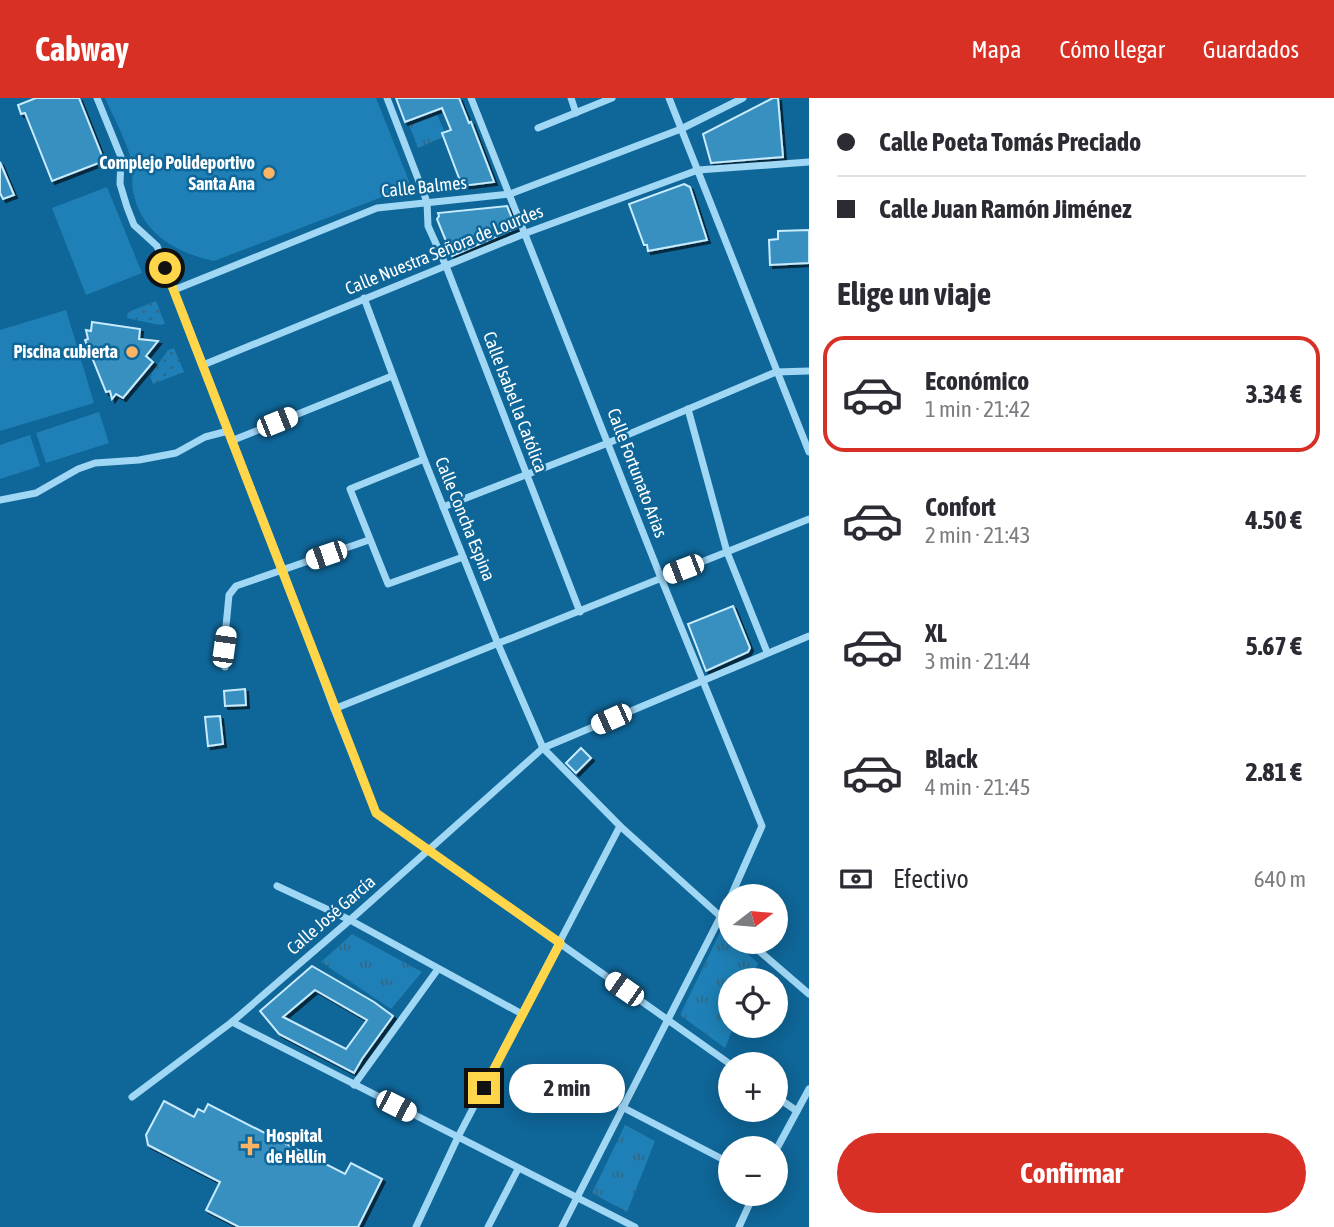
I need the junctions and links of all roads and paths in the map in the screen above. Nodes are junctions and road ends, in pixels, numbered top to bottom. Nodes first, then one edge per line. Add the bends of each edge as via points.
1 (97, 98) edge
2 (387, 98) edge
3 (571, 98) edge
4 (612, 98) edge
5 (669, 98) edge
6 (743, 98) edge
7 (474, 99) edge
8 (576, 113) junction
9 (538, 128) dead end
10 (681, 129) junction
11 (809, 162) edge
12 (698, 170) junction
13 (510, 194) junction
14 (427, 202) junction
15 (526, 233) junction
16 (446, 266) junction
17 (174, 290) junction
18 (364, 298) junction
19 (203, 365) junction
20 (809, 371) edge
21 (776, 372) junction
22 (392, 376) junction
23 (688, 409) junction
24 (228, 431) junction
25 (231, 441) junction
26 (608, 443) junction
27 (809, 452) edge
28 (424, 459) junction
29 (526, 475) junction
30 (0, 500) edge
31 (443, 507) junction
32 (809, 519) edge
33 (369, 540) junction
34 (727, 552) junction
35 (463, 556) junction
36 (283, 570) junction
37 (661, 578) junction
38 (580, 612) junction
39 (809, 636) edge
40 (498, 644) junction
41 (767, 652) junction
42 (225, 667) dead end
43 (702, 679) junction
44 (334, 709) junction
45 (543, 748) junction
46 (620, 826) junction
47 (429, 851) junction
48 (736, 884) edge
49 (277, 886) dead end
50 (718, 914) edge
51 (350, 920) junction
52 (718, 923) edge
53 (560, 943) junction
54 (763, 954) edge
55 (438, 969) junction
56 (809, 994) edge
57 (522, 1014) junction
58 (667, 1019) junction
59 (232, 1021) junction
60 (718, 1055) edge
61 (354, 1085) junction
62 (809, 1088) edge
63 (132, 1097) dead end
64 (788, 1105) edge
65 (622, 1107) junction
66 (797, 1111) junction
67 (784, 1136) edge
68 (458, 1137) junction
69 (718, 1157) edge
70 (518, 1169) junction
71 (578, 1199) junction
72 (749, 1206) edge
73 (417, 1225) edge
74 (427, 1227) edge
75 (488, 1227) edge
76 (562, 1227) edge
77 (635, 1227) edge
78 (739, 1227) edge

1 - 17 street via 121,157 120,184 134,225 157,246
2 - 14 street, Calle Isabel la Católica
3 - 8 street
4 - 8 street
5 - 10 street
6 - 10 street, Calle Balmes
7 - 13 street, Calle Fortunato Arias
8 - 9 street
10 - 12 street
10 - 13 street, Calle Balmes
11 - 12 street, Calle Nuestra Señora de Lourdes
12 - 15 street, Calle Nuestra Señora de Lourdes
12 - 21 street
13 - 14 street, Calle Balmes
13 - 15 street, Calle Fortunato Arias
14 - 16 street, Calle Isabel la Católica via 428,226
14 - 17 street, Calle Balmes via 377,208
15 - 16 street, Calle Nuestra Señora de Lourdes
15 - 26 street, Calle Fortunato Arias
16 - 18 street, Calle Nuestra Señora de Lourdes
16 - 29 street, Calle Isabel la Católica
17 - 19 street
18 - 19 street, Calle Nuestra Señora de Lourdes
18 - 22 street, Calle Concha Espina
19 - 24 street
20 - 21 street
21 - 23 street
21 - 27 street
22 - 25 street
22 - 28 street, Calle Concha Espina
23 - 26 street
23 - 34 street
24 - 25 street
24 - 30 street via 167,455 95,463 36,493
25 - 36 street
26 - 29 street
26 - 37 street, Calle Fortunato Arias
28 - 31 street, Calle Concha Espina
28 - 33 street via 349,489
29 - 31 street
29 - 38 street, Calle Isabel la Católica
31 - 35 street, Calle Concha Espina
32 - 34 street
33 - 35 street via 388,584
33 - 36 street
34 - 37 street
34 - 41 street
35 - 40 street, Calle Concha Espina
36 - 42 street via 236,586 229,595
36 - 44 street
37 - 38 street
37 - 43 street, Calle Fortunato Arias
38 - 40 street
39 - 41 street, Calle José García
40 - 44 street
40 - 45 street, Calle Concha Espina
41 - 43 street, Calle José García
43 - 45 street, Calle José García
43 - 48 street, Calle Fortunato Arias via 762,826
44 - 47 street via 376,813
45 - 46 street
45 - 47 street, Calle José García
46 - 50 street
46 - 53 street
47 - 51 street, Calle José García
47 - 53 street
49 - 51 street
51 - 55 street
51 - 59 street, Calle José García
52 - 58 street, Calle Fortunato Arias
53 - 57 street
53 - 58 street
54 - 56 street
55 - 57 street
55 - 61 street
57 - 68 street
58 - 60 street
58 - 65 street, Calle Fortunato Arias
59 - 61 street
59 - 63 street, Calle José García
61 - 68 street
62 - 66 street
64 - 66 street
65 - 69 street
65 - 71 street, Calle Fortunato Arias
66 - 67 street
68 - 70 street
68 - 73 street
70 - 71 street
70 - 75 street
71 - 76 street, Calle Fortunato Arias
71 - 77 street
72 - 78 street
73 - 74 street

